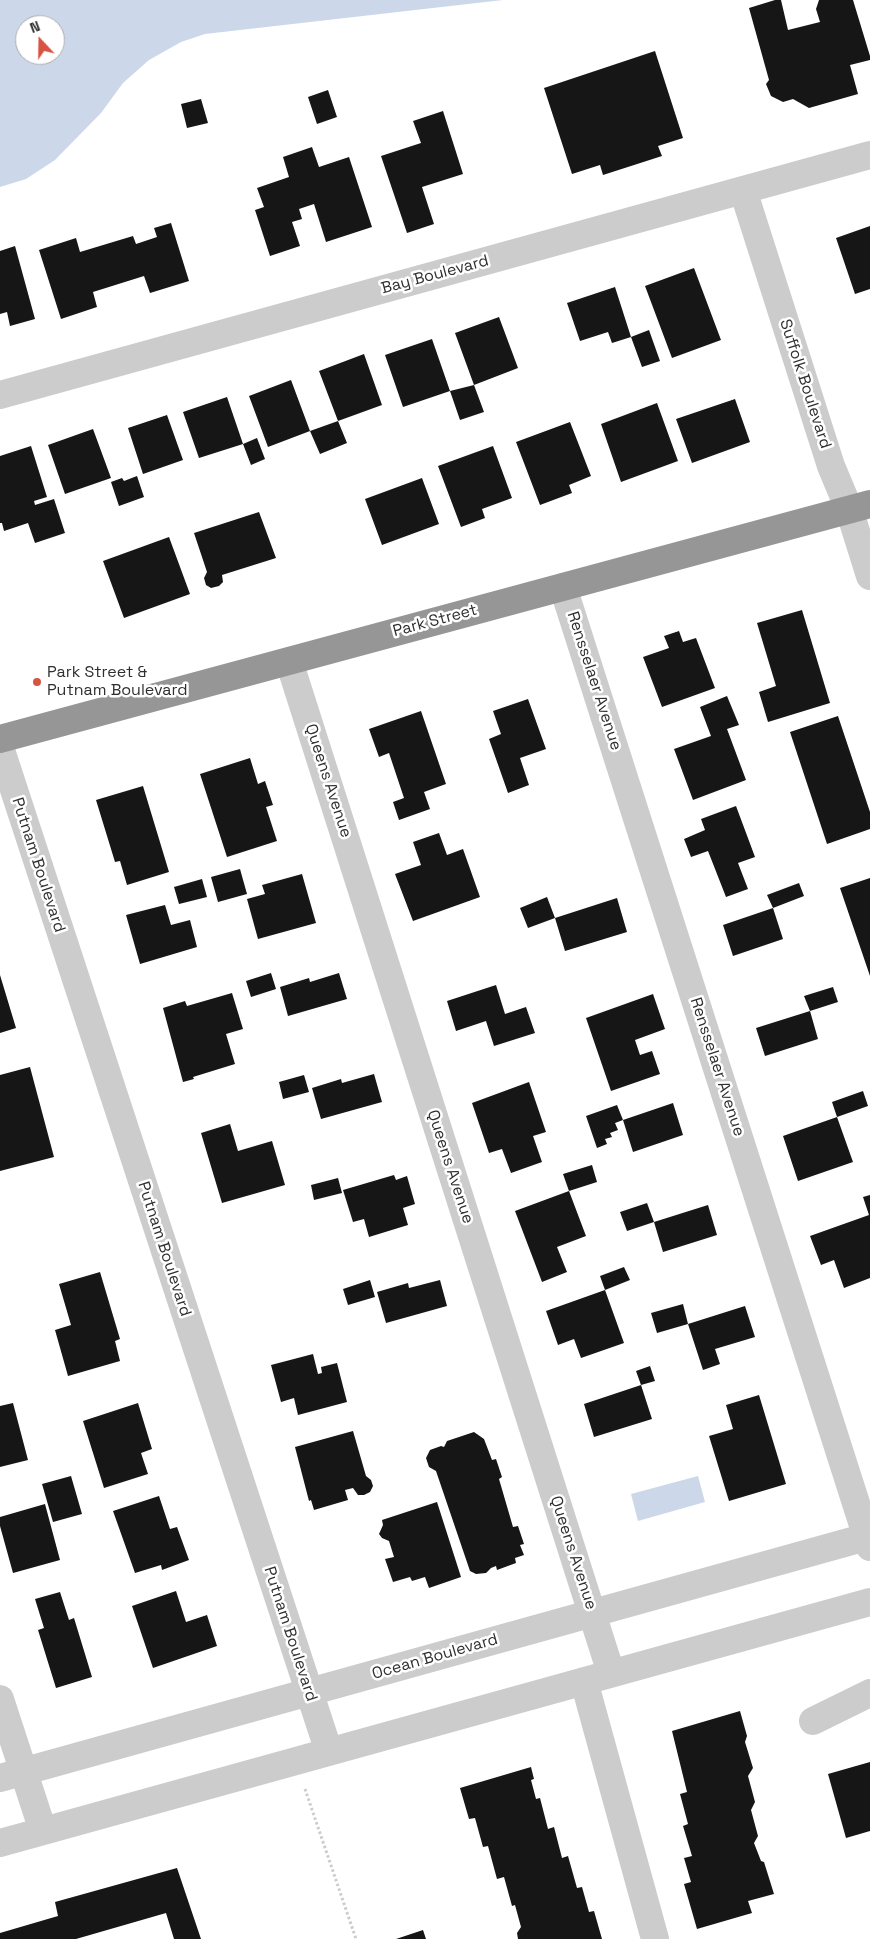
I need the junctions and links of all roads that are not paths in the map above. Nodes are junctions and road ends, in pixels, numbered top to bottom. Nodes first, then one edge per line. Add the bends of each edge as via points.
1 (870, 155) edge
2 (743, 190) junction
3 (0, 395) edge
4 (860, 506) edge
5 (870, 576) edge
6 (563, 586) junction
7 (289, 661) junction
8 (0, 739) edge
9 (0, 747) edge
10 (869, 1540) edge
11 (870, 1602) edge
12 (592, 1613) junction
13 (611, 1673) junction
14 (584, 1681) junction
15 (309, 1692) junction
16 (870, 1694) edge
17 (0, 1699) edge
18 (813, 1721) dead end
19 (329, 1752) junction
20 (12, 1775) edge
21 (43, 1831) junction
22 (0, 1843) edge
23 (655, 1939) edge

1 - 2 street, Bay Boulevard
2 - 3 street, Bay Boulevard
2 - 4 street, Suffolk Boulevard via 831,466
4 - 5 street, Suffolk Boulevard
4 - 6 highway, Park Street
6 - 7 highway, Park Street
6 - 10 street, Rensselaer Avenue
7 - 8 highway, Park Street
7 - 12 street, Queens Avenue
9 - 15 street, Putnam Boulevard
10 - 12 street, Ocean Boulevard
11 - 13 street
12 - 13 street, Queens Avenue
12 - 15 street, Ocean Boulevard
13 - 14 street
14 - 19 street
14 - 23 street
15 - 19 street, Putnam Boulevard
15 - 20 street, Ocean Boulevard
16 - 18 street
17 - 20 street
19 - 21 street
20 - 21 street
21 - 22 street

